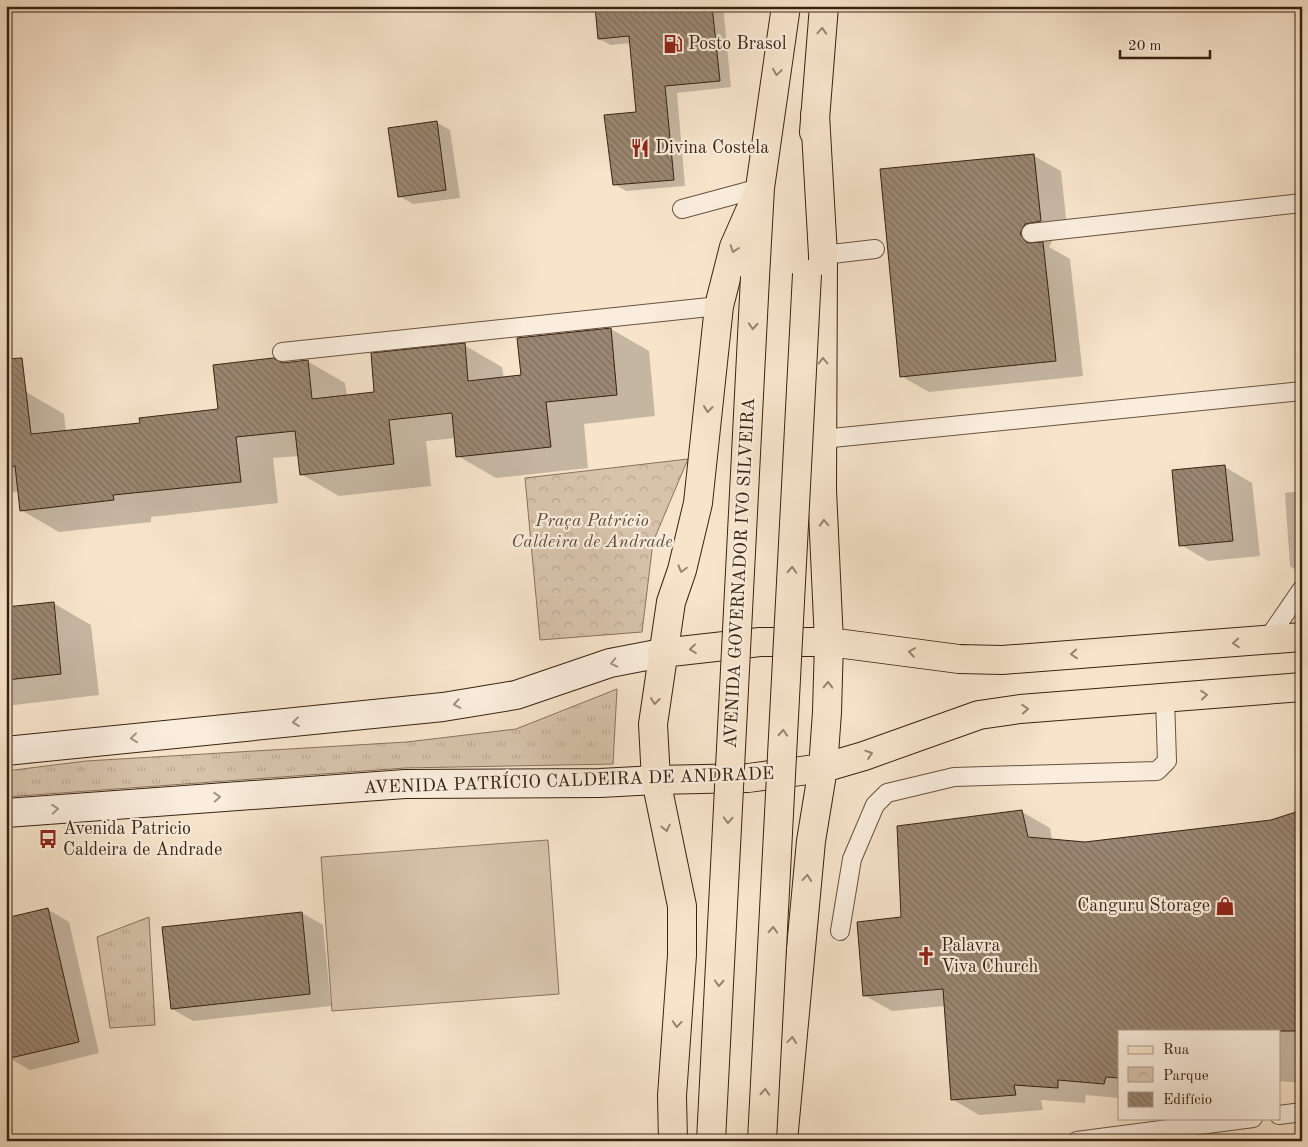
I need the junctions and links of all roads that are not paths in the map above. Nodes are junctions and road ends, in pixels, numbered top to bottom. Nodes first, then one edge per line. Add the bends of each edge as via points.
1 (786, 6) edge
2 (824, 6) edge
3 (760, 188) junction
4 (1302, 203) edge
5 (682, 210) dead end
6 (1031, 233) dead end
7 (876, 249) dead end
8 (815, 264) junction
9 (719, 306) junction
10 (282, 352) dead end
11 (1302, 391) edge
12 (822, 439) junction
13 (1302, 589) edge
14 (1302, 637) edge
15 (1267, 640) junction
16 (829, 642) junction
17 (662, 653) junction
18 (1302, 687) edge
19 (1164, 698) junction
20 (6, 751) edge
21 (823, 768) junction
22 (656, 780) junction
23 (6, 813) edge
24 (840, 930) dead end
25 (1302, 1112) edge
26 (1280, 1115) edge
27 (1238, 1120) edge
28 (672, 1141) edge
29 (711, 1141) edge
30 (762, 1141) edge
31 (783, 1141) edge
32 (1077, 1141) edge

1 -> 3 main road, AVENIDA GOVERNADOR IVO SILVEIRA
8 -> 2 main road via 815,114
3 - 5 lane
3 -> 9 main road via 734,247
3 -> 29 main road, AVENIDA GOVERNADOR IVO SILVEIRA, bridge
4 - 6 lane
7 - 8 lane
12 -> 8 main road
30 -> 8 main road, bridge
9 - 10 lane
9 -> 17 main road via 698,503 671,602
11 - 12 lane
16 -> 12 main road
13 - 15 lane
14 - 15 main road
15 -> 16 main road via 1002,660 958,659
16 -> 17 main road via 760,642
21 -> 16 main road
17 -> 20 main road via 610,663 516,694 443,707
17 -> 22 main road via 653,724
19 -> 18 main road, AVENIDA PATRÍCIO CALDEIRA DE ANDRADE
21 -> 19 main road, AVENIDA PATRÍCIO CALDEIRA DE ANDRADE via 979,715
19 - 24 lane via 1168,761 1157,771 954,777 887,793 875,805 852,859
21 - 22 main road, AVENIDA PATRÍCIO CALDEIRA DE ANDRADE via 748,778
31 -> 21 main road via 811,841
23 -> 22 main road, AVENIDA PATRÍCIO CALDEIRA DE ANDRADE via 406,784
22 -> 28 main road via 682,906
25 - 26 lane
27 - 32 lane

